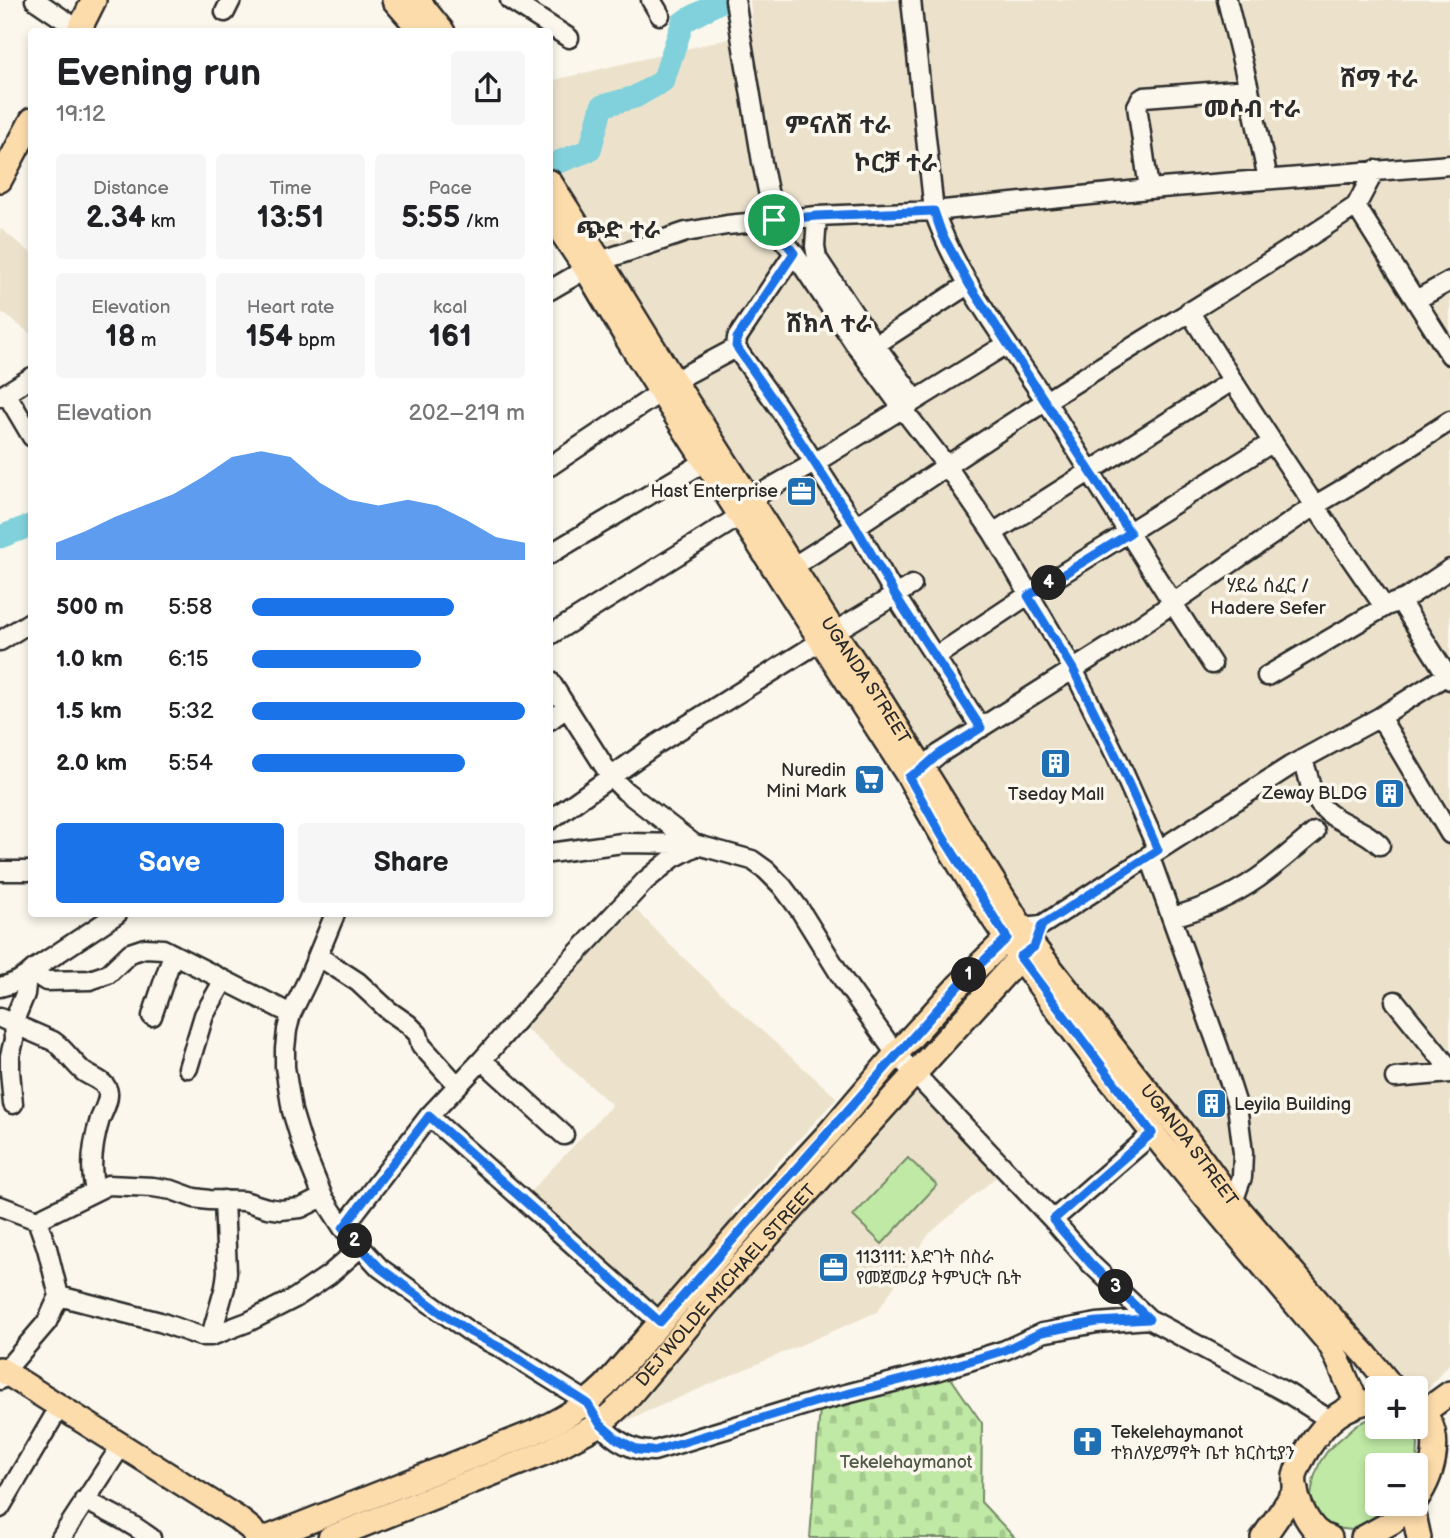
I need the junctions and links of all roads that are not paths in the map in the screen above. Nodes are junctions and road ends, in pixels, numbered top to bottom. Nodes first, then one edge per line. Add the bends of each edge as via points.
1 (34, 0) edge
2 (94, 0) edge
3 (394, 0) edge
4 (417, 0) edge
5 (510, 0) edge
6 (735, 0) edge
7 (911, 0) edge
8 (1227, 0) edge
9 (74, 28) edge
10 (80, 28) edge
11 (418, 28) edge
12 (440, 28) edge
13 (569, 38) dead end
14 (1249, 89) junction
15 (28, 128) edge
16 (1450, 165) edge
17 (1375, 170) junction
18 (1268, 179) junction
19 (0, 180) edge
20 (553, 186) edge
21 (1149, 189) junction
22 (1356, 206) junction
23 (934, 211) junction
24 (817, 216) junction
25 (553, 218) edge
26 (774, 220) junction
27 (804, 256) junction
28 (593, 265) junction
29 (1450, 281) edge
30 (969, 284) junction
31 (553, 288) edge
32 (1416, 300) junction
33 (1189, 311) junction
34 (866, 341) junction
35 (1007, 344) junction
36 (736, 348) junction
37 (1450, 355) edge
38 (28, 379) edge
39 (1232, 381) junction
40 (668, 387) junction
41 (3, 395) edge
42 (1046, 401) junction
43 (909, 404) junction
44 (1450, 421) edge
45 (28, 431) edge
46 (1273, 442) junction
47 (706, 461) junction
48 (814, 463) junction
49 (553, 464) edge
50 (946, 465) junction
51 (1089, 470) junction
52 (1314, 506) junction
53 (745, 508) junction
54 (856, 527) junction
55 (993, 533) junction
56 (1130, 533) junction
57 (553, 552) edge
58 (792, 567) junction
59 (1450, 569) edge
60 (912, 585) dead end
61 (895, 595) junction
62 (1028, 596) junction
63 (1172, 603) junction
64 (1393, 603) junction
65 (28, 624) edge
66 (553, 633) edge
67 (827, 636) junction
68 (0, 641) edge
69 (935, 657) junction
70 (1212, 664) dead end
71 (1073, 669) junction
72 (1267, 676) dead end
73 (1449, 676) edge
74 (553, 686) edge
75 (566, 708) junction
76 (1380, 717) junction
77 (553, 718) edge
78 (981, 728) junction
79 (1302, 760) junction
80 (916, 773) junction
81 (611, 776) junction
82 (553, 818) edge
83 (1315, 832) dead end
84 (1450, 834) edge
85 (696, 844) junction
86 (1380, 845) dead end
87 (553, 853) edge
88 (1154, 853) junction
89 (0, 871) edge
90 (28, 871) edge
91 (113, 917) edge
92 (334, 917) edge
93 (1172, 917) junction
94 (1024, 930) junction
95 (1027, 952) junction
96 (173, 954) junction
97 (318, 956) junction
98 (31, 973) junction
99 (224, 980) junction
100 (0, 987) edge
101 (1395, 1001) dead end
102 (291, 1014) junction
103 (152, 1016) dead end
104 (7, 1021) edge
105 (896, 1054) junction
106 (482, 1060) junction
107 (188, 1068) dead end
108 (1450, 1071) edge
109 (914, 1073) junction
110 (1395, 1078) dead end
111 (457, 1085) junction
112 (13, 1104) dead end
113 (429, 1116) junction
114 (1152, 1133) junction
115 (564, 1135) dead end
116 (95, 1190) junction
117 (323, 1197) junction
118 (224, 1200) junction
119 (767, 1200) junction
120 (1233, 1202) junction
121 (0, 1206) edge
122 (783, 1219) junction
123 (37, 1220) junction
124 (1053, 1220) junction
125 (343, 1228) junction
126 (361, 1247) junction
127 (59, 1296) junction
128 (1149, 1319) junction
129 (660, 1322) junction
130 (211, 1336) junction
131 (2, 1373) edge
132 (1383, 1376) edge
133 (1450, 1392) edge
134 (1365, 1399) edge
135 (1365, 1402) edge
136 (587, 1403) junction
137 (60, 1406) junction
138 (1428, 1406) edge
139 (1330, 1420) junction
140 (1428, 1421) edge
141 (600, 1424) junction
142 (535, 1432) junction
143 (121, 1446) junction
144 (1442, 1448) edge
145 (547, 1452) junction
146 (1428, 1480) edge
147 (1296, 1490) junction
148 (84, 1500) junction
149 (0, 1508) edge
150 (1399, 1516) edge
151 (1416, 1516) edge
152 (1317, 1536) edge
153 (61, 1538) edge
154 (151, 1538) edge
155 (257, 1538) edge
156 (267, 1538) edge
157 (330, 1538) edge
158 (1262, 1538) edge
159 (1363, 1538) edge
160 (1419, 1538) edge

1 - 9 street
2 - 10 main road
3 - 11 main road
4 - 12 main road
5 - 13 street
6 - 26 street
7 - 23 street
8 - 14 street
14 - 18 street
14 - 21 street via 1141,99 1137,106
15 - 19 main road
16 - 17 street
17 - 18 street
17 - 22 street
18 - 21 street
20 - 28 main road, UGANDA STREET
21 - 23 street
22 - 32 street
22 - 33 street
23 - 24 street
23 - 30 street
24 - 26 street
24 - 27 street
25 - 28 main road, UGANDA STREET
26 - 27 street via 781,237
26 - 28 street via 686,232
27 - 34 street
27 - 36 street via 737,338
28 - 31 street
28 - 40 main road, UGANDA STREET
29 - 32 street
30 - 34 street
30 - 35 street
32 - 37 street
33 - 39 street
33 - 42 street
34 - 43 street
35 - 42 street
35 - 43 street
36 - 40 street
36 - 48 street
38 - 41 street
39 - 46 street
39 - 51 street
40 - 47 main road, UGANDA STREET
40 - 49 street
40 - 53 main road, UGANDA STREET
41 - 45 street
42 - 50 street
42 - 51 street
43 - 48 street
43 - 50 street
44 - 52 street
46 - 52 street
46 - 56 street
47 - 53 main road, UGANDA STREET
47 - 57 street
48 - 53 street
48 - 54 street
50 - 54 street
50 - 55 street
51 - 55 street
51 - 56 street
52 - 63 street
52 - 64 street via 1381,602
53 - 58 main road, UGANDA STREET
53 - 66 street
53 - 67 main road, UGANDA STREET
54 - 58 street
54 - 61 street
55 - 62 street
56 - 62 street
56 - 63 street
58 - 67 main road, UGANDA STREET
59 - 64 street
60 - 61 street
61 - 67 street
61 - 69 street
62 - 69 street
62 - 71 street
63 - 70 street
63 - 71 street
64 - 72 street
64 - 73 street
65 - 68 street
67 - 80 main road, UGANDA STREET via 877,695
67 - 81 street
69 - 78 street
71 - 78 street
71 - 88 street via 1118,760
73 - 76 street, DEJ WOLDE MICHAEL STREET
74 - 75 street
75 - 77 street
75 - 81 street
76 - 79 street, DEJ WOLDE MICHAEL STREET
76 - 84 street
78 - 80 street
79 - 86 street via 1317,802 1333,818
79 - 88 street, DEJ WOLDE MICHAEL STREET
80 - 94 main road, UGANDA STREET
81 - 82 street
81 - 85 street
83 - 93 street via 1233,894
85 - 87 street via 622,844
85 - 105 street via 752,860 782,886
85 - 106 street via 645,881
88 - 93 street
88 - 94 street, DEJ WOLDE MICHAEL STREET
89 - 90 street
91 - 98 street
92 - 97 street
93 - 120 street via 1237,1105 1243,1153 1242,1177
94 - 95 main road, UGANDA STREET
94 - 105 main road, DEJ WOLDE MICHAEL STREET via 959,985
95 - 109 main road, DEJ WOLDE MICHAEL STREET
95 - 114 main road, UGANDA STREET
95 - 120 main road, UGANDA STREET via 1180,1130
96 - 98 street via 145,948 90,981 46,981
96 - 99 street
96 - 103 street
97 - 102 street
97 - 111 street via 408,1024
98 - 100 street
98 - 104 street via 25,994
99 - 102 street
99 - 107 street via 204,1015
101 - 108 street
102 - 117 street via 285,1067 292,1111
104 - 112 street via 14,1040 10,1056
104 - 116 street via 60,1045 83,1071 107,1088 92,1159
105 - 109 street
105 - 119 main road, DEJ WOLDE MICHAEL STREET
106 - 111 street
106 - 115 street
108 - 110 street
109 - 122 main road, DEJ WOLDE MICHAEL STREET
109 - 124 street
111 - 113 street
113 - 125 street
113 - 129 street
114 - 124 street
114 - 134 main road, UGANDA STREET via 1329,1343 1351,1391
116 - 118 street via 108,1185 153,1187
116 - 123 street
117 - 118 street via 301,1208 280,1210
117 - 125 street
118 - 130 street via 227,1272
119 - 122 main road
119 - 129 main road, DEJ WOLDE MICHAEL STREET
120 - 132 main road, UGANDA STREET
121 - 123 street
122 - 141 main road, DEJ WOLDE MICHAEL STREET
123 - 127 street
124 - 128 street
125 - 126 street
126 - 130 street via 295,1298
126 - 136 street via 380,1268 461,1326
127 - 130 street
127 - 131 street via 47,1322
128 - 139 street
128 - 141 street via 1042,1332 1005,1350 940,1370 654,1451 638,1450
129 - 136 main road, DEJ WOLDE MICHAEL STREET
131 - 137 main road
133 - 138 main road
135 - 139 main road
136 - 141 street
136 - 142 main road, DEJ WOLDE MICHAEL STREET
137 - 143 main road
137 - 149 street
139 - 147 main road via 1304,1455 1295,1476
140 - 144 main road
141 - 145 main road, DEJ WOLDE MICHAEL STREET
142 - 145 street
142 - 156 main road, DEJ WOLDE MICHAEL STREET
143 - 148 street
143 - 155 main road via 237,1518
144 - 146 main road
145 - 157 main road, DEJ WOLDE MICHAEL STREET
147 - 152 main road
147 - 158 main road
148 - 153 street
148 - 154 street
150 - 159 main road
151 - 160 main road

